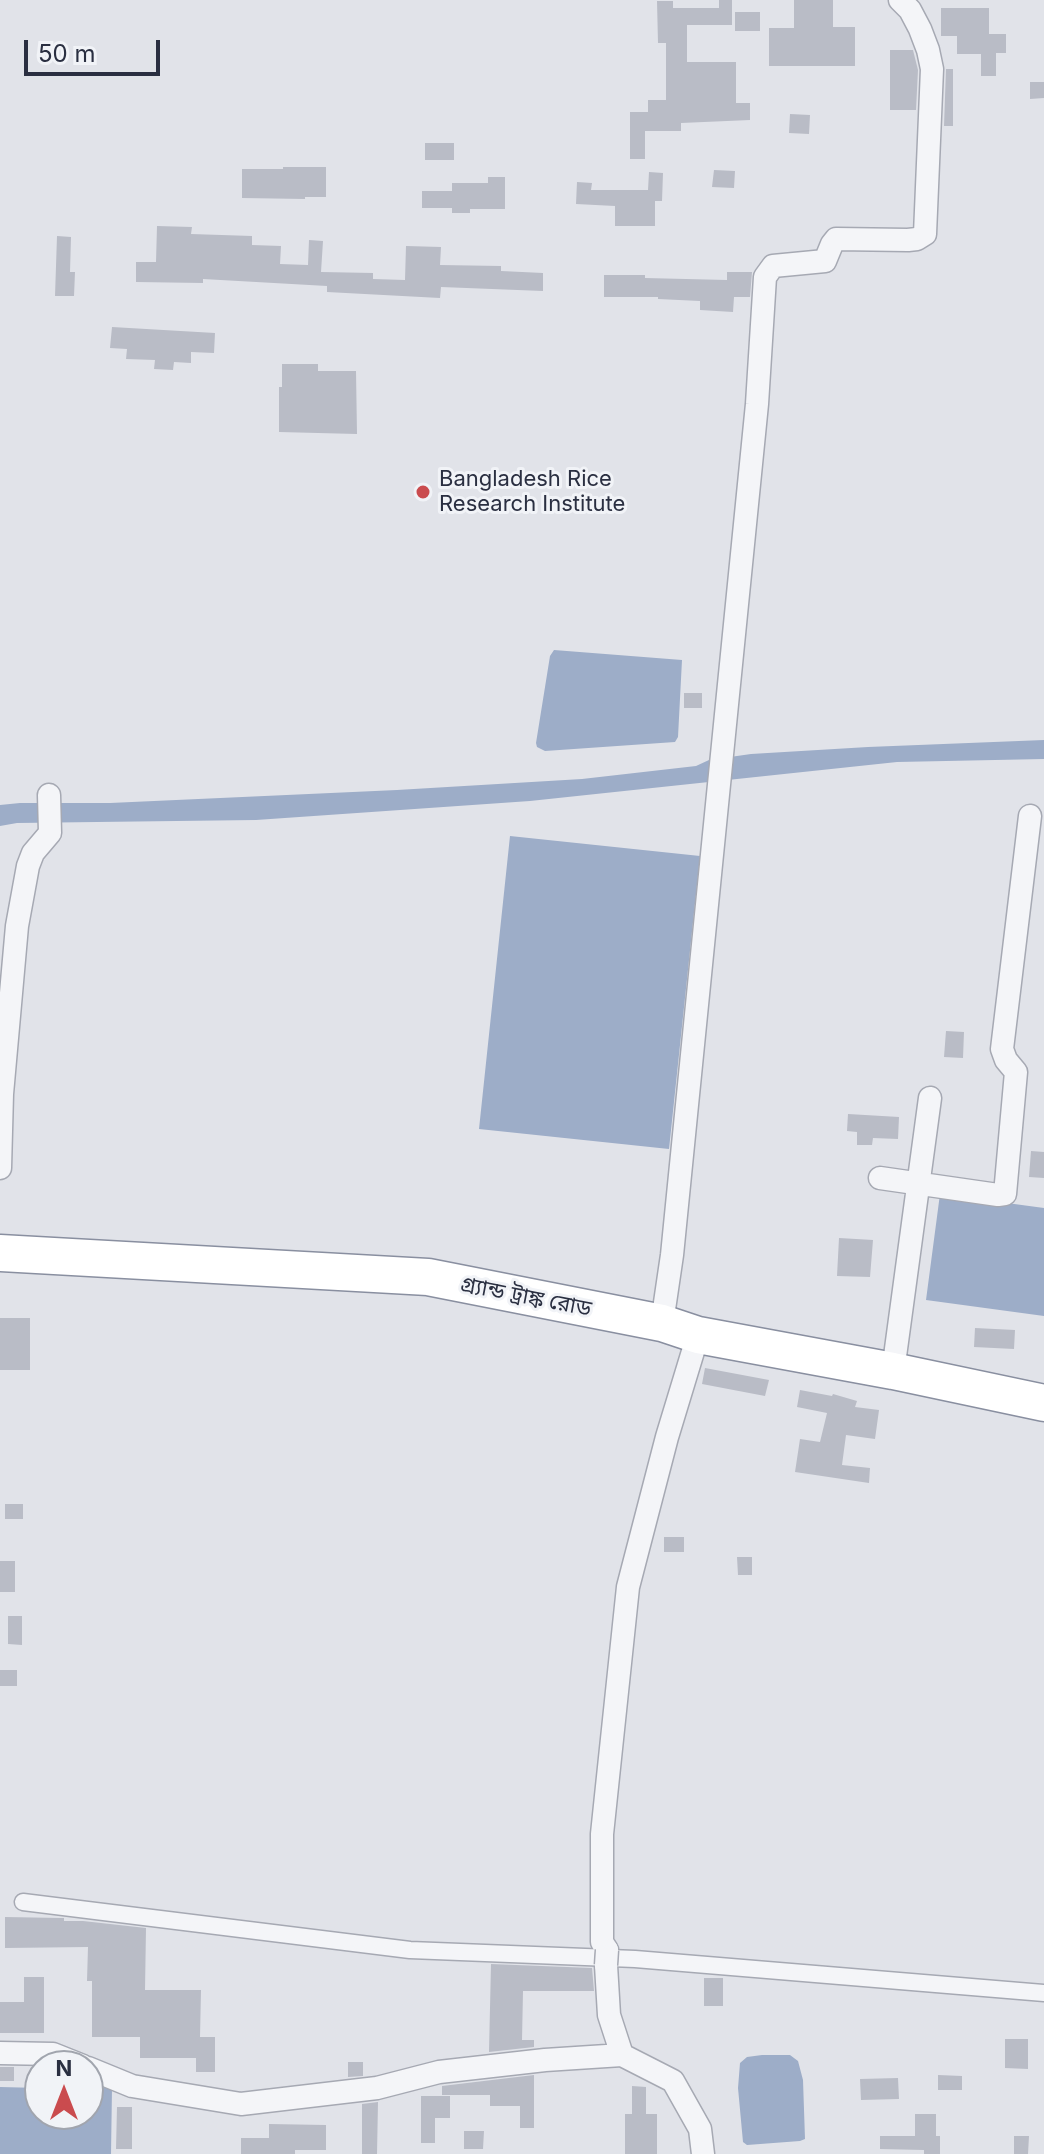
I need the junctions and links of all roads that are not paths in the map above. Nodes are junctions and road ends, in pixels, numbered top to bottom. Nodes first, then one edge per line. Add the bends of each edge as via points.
1 (900, 0) edge
2 (49, 795) dead end
3 (1030, 816) dead end
4 (930, 1098) dead end
5 (0, 1168) edge
6 (880, 1178) dead end
7 (918, 1184) junction
8 (0, 1253) edge
9 (662, 1323) junction
10 (698, 1335) junction
11 (893, 1371) junction
12 (1044, 1403) edge
13 (23, 1902) dead end
14 (1044, 1993) edge
15 (0, 2053) edge
16 (24, 2053) edge
17 (622, 2055) junction
18 (104, 2074) edge
19 (703, 2154) edge

1 - 9 street via 920,29 932,69 925,234 908,240 836,239 825,261 773,266 765,277 757,404
2 - 5 street via 50,833 28,866 17,926
3 - 7 street via 1002,1049 1016,1072 1005,1194
4 - 7 street
6 - 7 street
7 - 11 street
8 - 9 highway, গ্র্যান্ড ট্রাঙ্ক রোড via 428,1277
9 - 10 highway, গ্র্যান্ড ট্রাঙ্ক রোড
10 - 11 highway, গ্র্যান্ড ট্রাঙ্ক রোড
10 - 17 street via 628,1587 602,1834 602,1942 609,2015
11 - 12 highway, গ্র্যান্ড ট্রাঙ্ক রোড
13 - 14 street via 410,1950 635,1959
15 - 16 street
17 - 18 street via 439,2072 377,2088 241,2104 132,2086
17 - 19 street via 673,2081 700,2129

